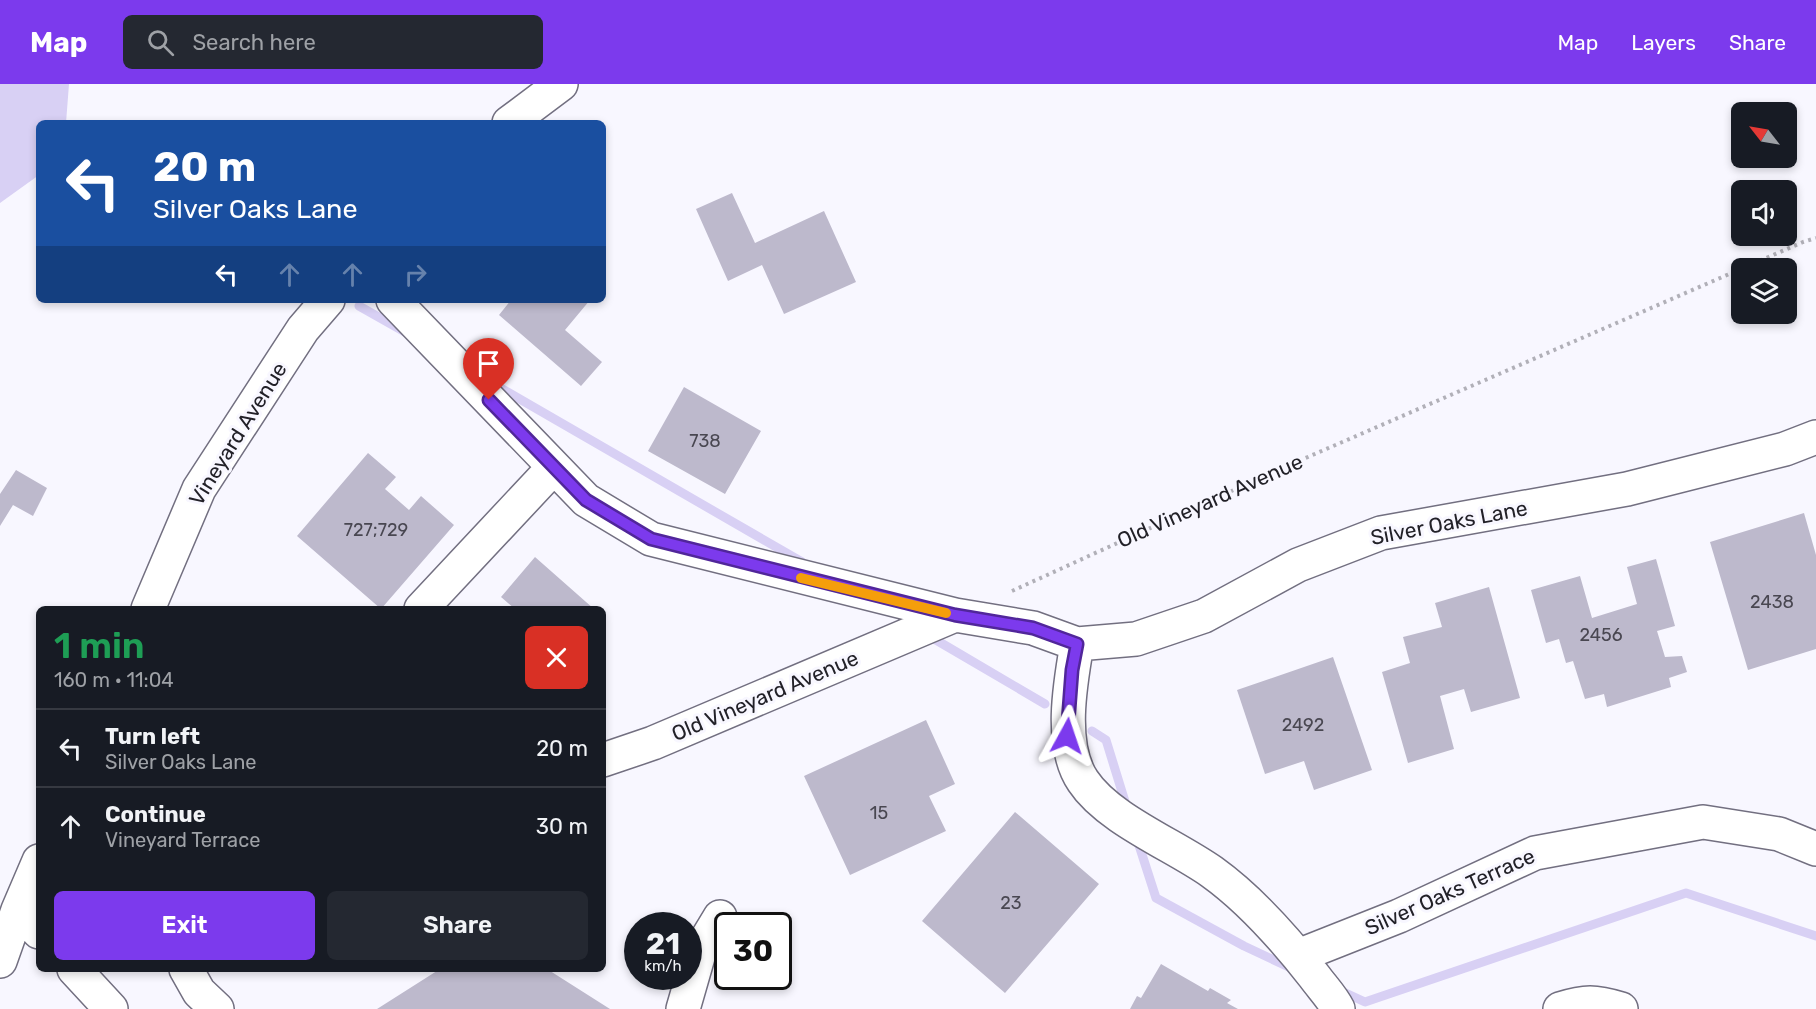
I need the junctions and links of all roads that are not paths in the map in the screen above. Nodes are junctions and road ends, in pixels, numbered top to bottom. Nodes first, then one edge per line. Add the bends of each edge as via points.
1 (561, 84) edge
2 (513, 120) edge
3 (325, 303) edge
4 (396, 303) edge
5 (1816, 436) edge
6 (554, 467) junction
7 (149, 606) edge
8 (424, 606) edge
9 (955, 615) junction
10 (1077, 644) junction
11 (606, 759) edge
12 (1816, 849) edge
13 (36, 869) edge
14 (19, 915) edge
15 (714, 927) edge
16 (1299, 956) junction
17 (0, 961) edge
18 (77, 972) edge
19 (188, 972) edge
20 (1336, 1006) edge
21 (111, 1009) edge
22 (217, 1009) edge
23 (683, 1009) edge
24 (1560, 1009) edge
25 (1621, 1009) edge

1 - 2 street
3 - 7 street, Vineyard Avenue via 303,329 199,489
4 - 6 street, Silver Oaks Lane
5 - 10 street, Silver Oaks Lane via 1785,449 1627,489 1381,533 1298,565 1204,616 1136,639
6 - 8 street
6 - 9 street, Silver Oaks Lane via 586,500 651,539
9 - 10 street, Silver Oaks Lane via 1033,628
9 - 11 street, Old Vineyard Avenue via 653,743
10 - 16 street via 1067,736 1082,780 1101,803 1213,873
12 - 16 street, Silver Oaks Terrace via 1779,834 1703,822 1535,853 1399,916
13 - 14 street
14 - 17 street
15 - 23 street via 700,950
16 - 20 street
18 - 21 street
19 - 22 street via 199,992
24 - 25 street via 1597,1001

